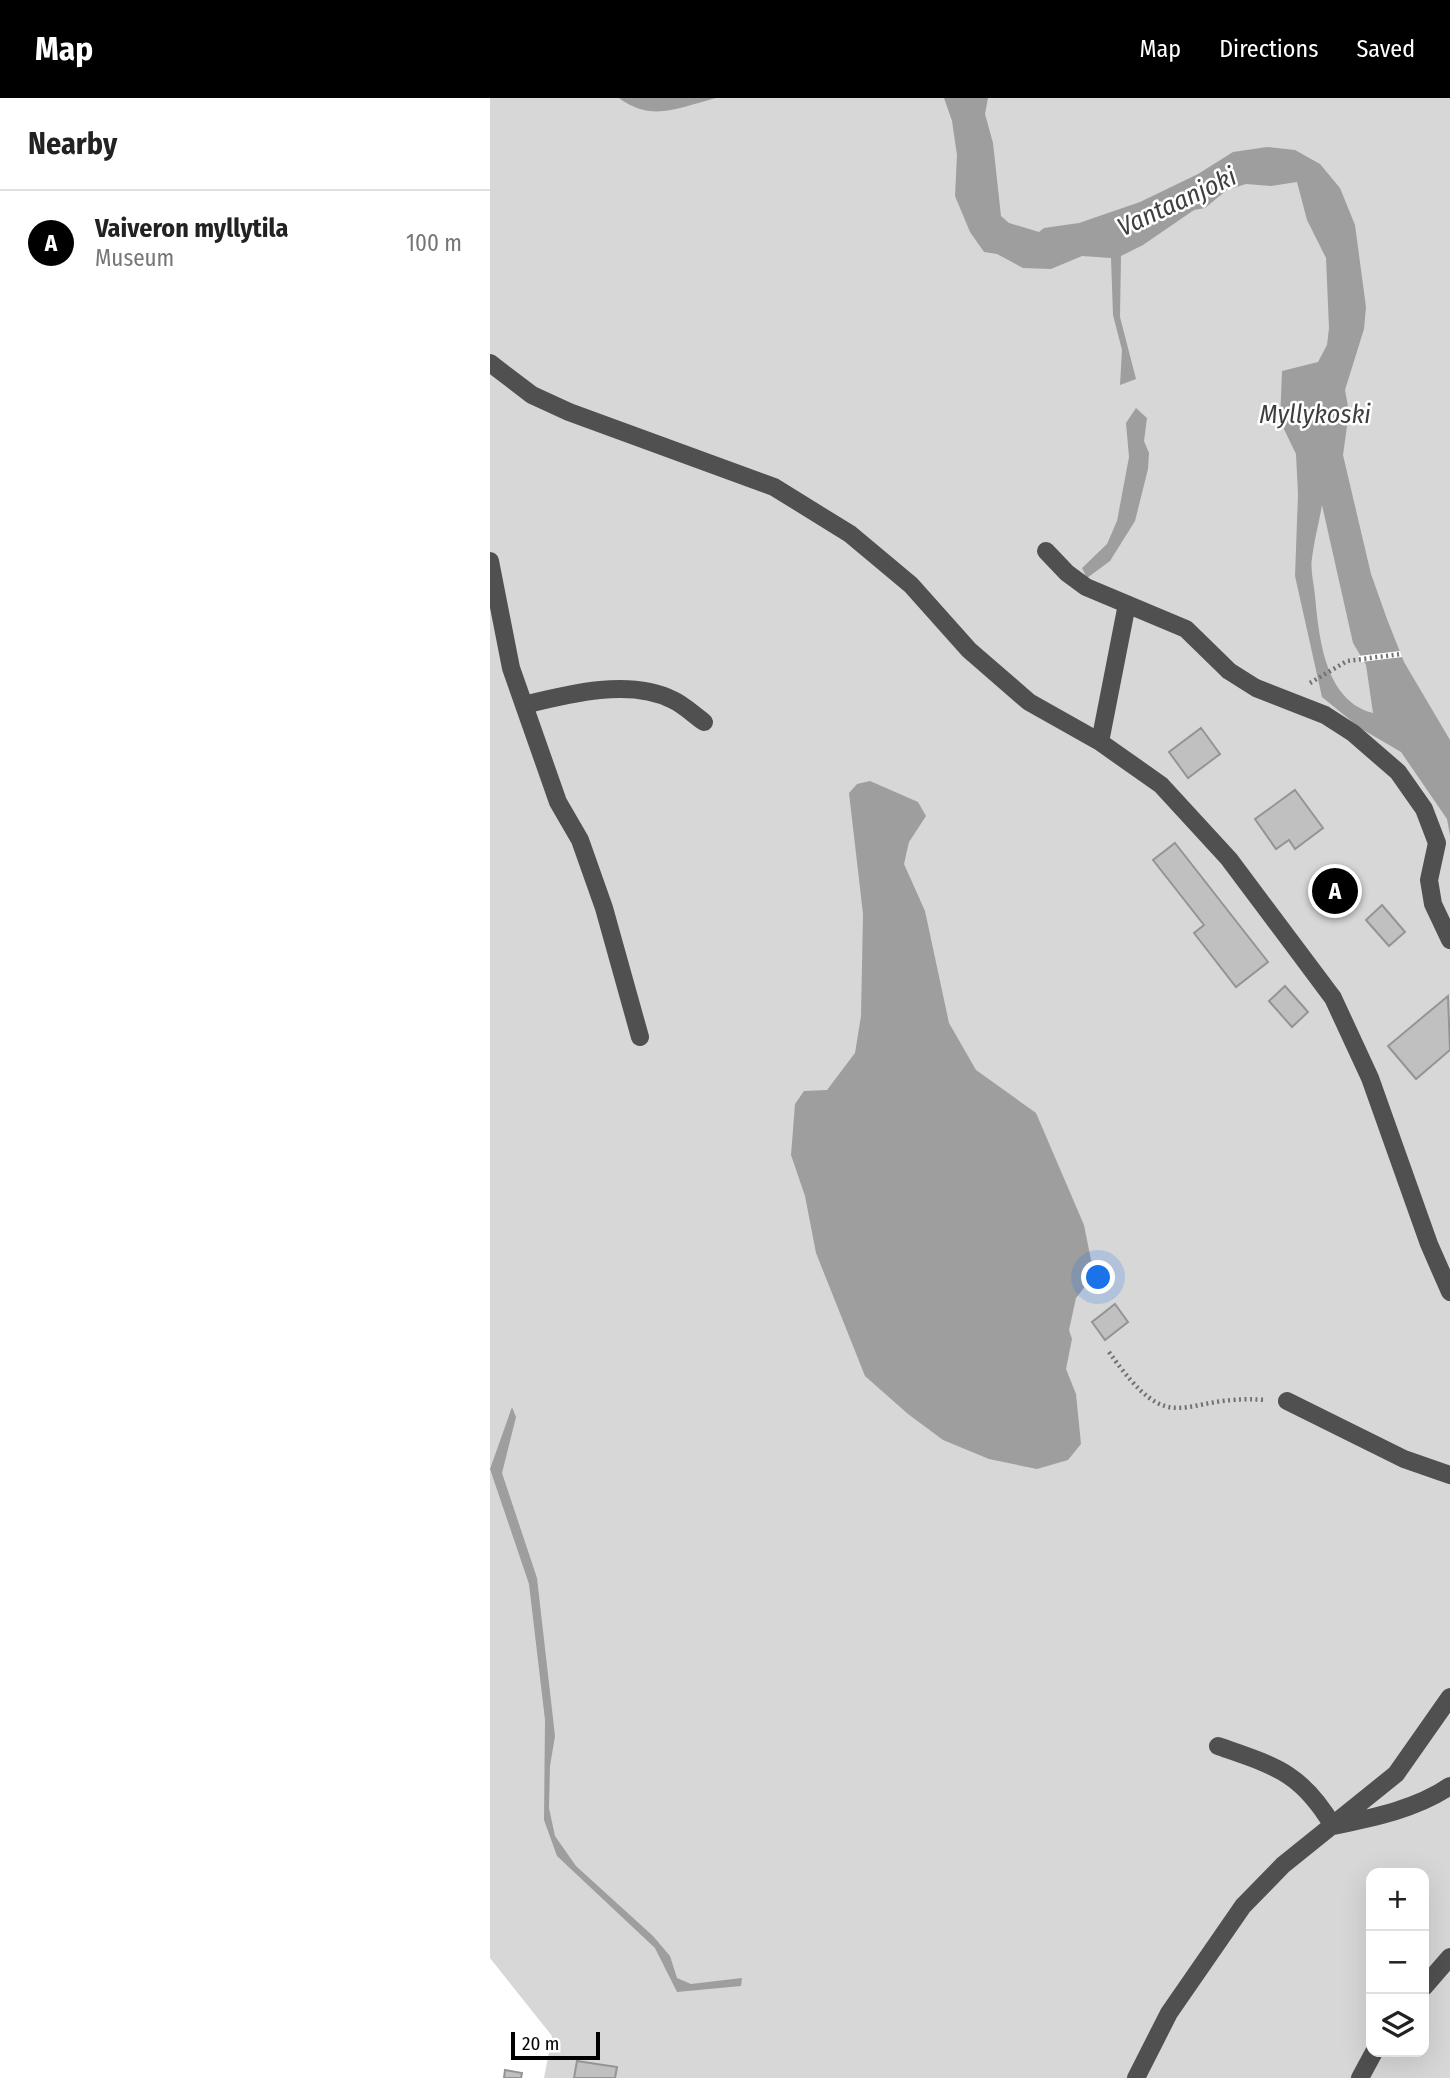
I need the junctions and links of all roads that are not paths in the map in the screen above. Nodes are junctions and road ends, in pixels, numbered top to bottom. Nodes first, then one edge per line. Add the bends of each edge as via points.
1 (490, 363) edge
2 (1045, 551) dead end
3 (490, 561) edge
4 (1127, 604) junction
5 (524, 705) junction
6 (704, 722) dead end
7 (1100, 741) junction
8 (1450, 940) edge
9 (640, 1037) dead end
10 (1450, 1292) edge
11 (1287, 1401) road end
12 (1450, 1475) edge
13 (1450, 1697) edge
14 (1218, 1746) dead end
15 (1450, 1786) edge
16 (1333, 1826) junction
17 (1450, 1957) edge
18 (1429, 1981) edge
19 (1371, 2057) edge
20 (1136, 2078) edge
21 (1360, 2078) edge

1 - 7 lane via 532,394 569,412 774,487 839,527 911,585 969,650 1028,702
2 - 4 lane via 1086,587
3 - 5 lane via 511,668
4 - 7 lane
4 - 8 lane via 1186,629 1229,671 1256,688 1325,715 1398,772 1424,810 1437,843 1429,880 1433,904
5 - 6 lane via 595,691 645,691 673,700
5 - 9 lane via 558,802 584,851 604,908
7 - 10 lane via 1161,785 1229,859 1333,998 1370,1078
11 - 12 lane via 1404,1459
13 - 16 lane via 1396,1774
14 - 16 lane via 1277,1766 1319,1803
15 - 16 lane via 1436,1796 1384,1814
16 - 20 lane via 1283,1865 1243,1906 1169,2013
17 - 18 lane
19 - 21 lane

